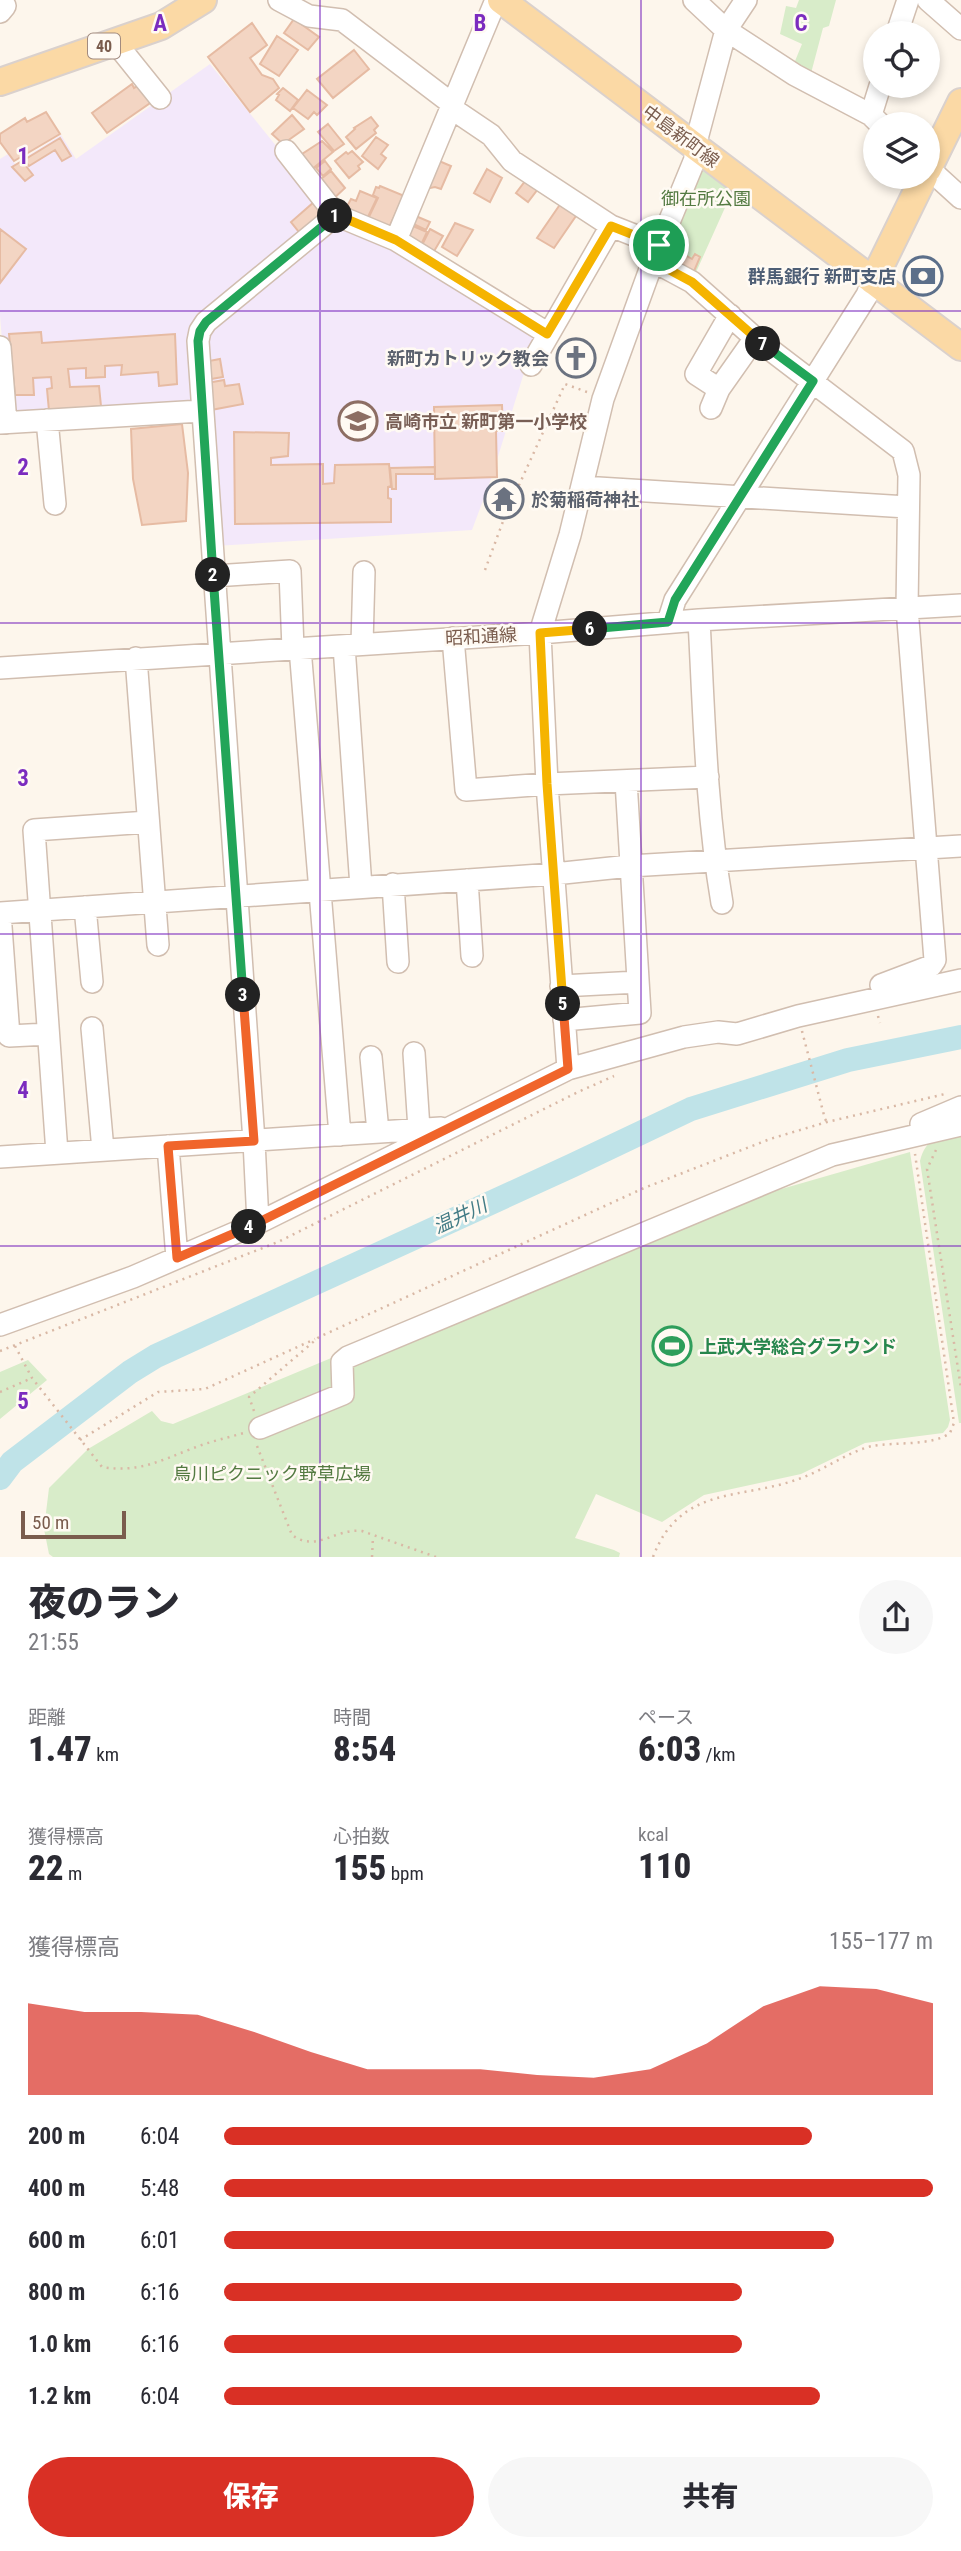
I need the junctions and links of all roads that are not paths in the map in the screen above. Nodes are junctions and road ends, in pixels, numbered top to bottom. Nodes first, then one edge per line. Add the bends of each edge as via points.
1 (203, 0) edge
2 (279, 0) edge
3 (498, 0) edge
4 (694, 0) edge
5 (746, 0) edge
6 (908, 0) edge
7 (928, 0) edge
8 (901, 21) edge
9 (961, 29) edge
10 (726, 30) junction
11 (115, 42) junction
12 (0, 82) edge
13 (160, 99) dead end
14 (961, 102) edge
15 (451, 103) junction
16 (863, 113) edge
17 (940, 145) edge
18 (695, 146) junction
19 (286, 151) dead end
20 (940, 180) edge
21 (918, 189) edge
22 (961, 198) edge
23 (337, 215) junction
24 (611, 226) junction
25 (396, 240) junction
26 (656, 253) junction
27 (873, 281) junction
28 (730, 315) junction
29 (547, 334) junction
30 (755, 338) junction
31 (0, 346) edge
32 (961, 347) edge
33 (531, 365) dead end
34 (813, 381) junction
35 (201, 411) junction
36 (47, 420) junction
37 (3, 423) edge
38 (582, 487) junction
39 (740, 498) junction
40 (55, 505) dead end
41 (907, 507) junction
42 (364, 572) dead end
43 (214, 576) junction
44 (961, 606) edge
45 (906, 608) junction
46 (699, 620) junction
47 (668, 622) junction
48 (540, 633) junction
49 (453, 638) junction
50 (353, 645) junction
51 (297, 649) junction
52 (219, 653) junction
53 (136, 658) junction
54 (0, 668) edge
55 (708, 778) junction
56 (626, 782) junction
57 (547, 784) junction
58 (148, 822) junction
59 (961, 846) edge
60 (927, 848) junction
61 (715, 863) junction
62 (630, 866) junction
63 (554, 874) junction
64 (467, 880) junction
65 (393, 884) junction
66 (361, 887) junction
67 (320, 890) junction
68 (237, 897) junction
69 (154, 903) junction
70 (722, 903) dead end
71 (85, 907) junction
72 (41, 910) junction
73 (0, 913) edge
74 (158, 945) dead end
75 (472, 956) dead end
76 (398, 962) dead end
77 (957, 979) edge
78 (92, 982) dead end
79 (638, 982) junction
80 (561, 986) junction
81 (823, 1010) junction
82 (564, 1020) junction
83 (92, 1028) dead end
84 (48, 1034) junction
85 (414, 1054) dead end
86 (371, 1058) dead end
87 (575, 1067) junction
88 (955, 1100) edge
89 (961, 1125) edge
90 (453, 1127) junction
91 (419, 1129) junction
92 (377, 1132) junction
93 (340, 1135) junction
94 (913, 1137) junction
95 (254, 1141) junction
96 (168, 1146) junction
97 (103, 1150) junction
98 (57, 1153) junction
99 (0, 1157) edge
100 (258, 1223) junction
101 (177, 1258) junction
102 (0, 1325) edge
103 (260, 1428) road end

1 - 11 main road, 40 via 161,26
2 - 15 street via 309,16 342,20
3 - 15 street
3 - 18 main road, 中島新町線
4 - 10 street
5 - 10 street
6 - 8 street
7 - 9 street
10 - 16 street
10 - 18 street
11 - 12 main road, 40
11 - 13 street
14 - 17 main road
15 - 24 street via 491,135 512,161
15 - 25 street
18 - 26 street via 695,159
18 - 27 main road, 中島新町線
19 - 23 street
20 - 22 street
21 - 27 main road
23 - 25 street
23 - 35 street via 206,322 198,341
24 - 26 street
24 - 29 street
25 - 29 street
26 - 28 street
26 - 38 street via 603,399
27 - 32 main road, 中島新町線
27 - 34 street
28 - 30 street
28 - 30 street via 696,374 715,398
29 - 33 street
30 - 34 street
31 - 37 street
34 - 39 street
34 - 41 street via 903,451 909,475
35 - 36 street
35 - 43 street
36 - 37 street
36 - 40 street
38 - 39 street
38 - 48 street
39 - 41 street
39 - 47 street via 675,600
41 - 45 street
42 - 50 street
43 - 51 street via 290,571
43 - 52 street
44 - 45 street, 昭和通線
45 - 46 street, 昭和通線
45 - 60 street
46 - 47 street, 昭和通線
46 - 55 street
47 - 48 street, 昭和通線
48 - 49 street, 昭和通線
48 - 57 street
49 - 50 street, 昭和通線
49 - 57 street via 466,790
50 - 51 street, 昭和通線
50 - 66 street
51 - 52 street, 昭和通線
51 - 67 street
52 - 53 street, 昭和通線
52 - 68 street
53 - 54 street, 昭和通線
53 - 58 street
55 - 56 street
55 - 61 street
56 - 57 street
56 - 62 street
57 - 63 street
58 - 69 street
58 - 72 street via 34,830
59 - 60 street
60 - 61 street
60 - 81 street via 935,956 931,966 831,1001
61 - 62 street
61 - 70 street
62 - 63 street
62 - 79 street
63 - 64 street
63 - 80 street
64 - 65 street
64 - 75 street
65 - 66 street
65 - 76 street
66 - 67 street
67 - 68 street
67 - 93 street
68 - 69 street
68 - 95 street
69 - 71 street
69 - 74 street
71 - 72 street
71 - 78 street
72 - 73 street
72 - 84 street
73 - 84 street via 9,1036
77 - 81 street
79 - 80 street
79 - 82 street via 640,1013
80 - 82 street
81 - 87 street via 737,1034 704,1033
82 - 87 street
83 - 97 street
84 - 98 street
85 - 91 street
86 - 92 street
87 - 90 street
88 - 94 street via 913,1129
89 - 94 street
90 - 91 street
90 - 100 street
91 - 92 street
92 - 93 street
93 - 95 street
94 - 103 street via 832,1155 348,1357 342,1363 343,1394
95 - 96 street
95 - 100 street
96 - 97 street
96 - 101 street
97 - 98 street
98 - 99 street
100 - 101 street
101 - 102 street

